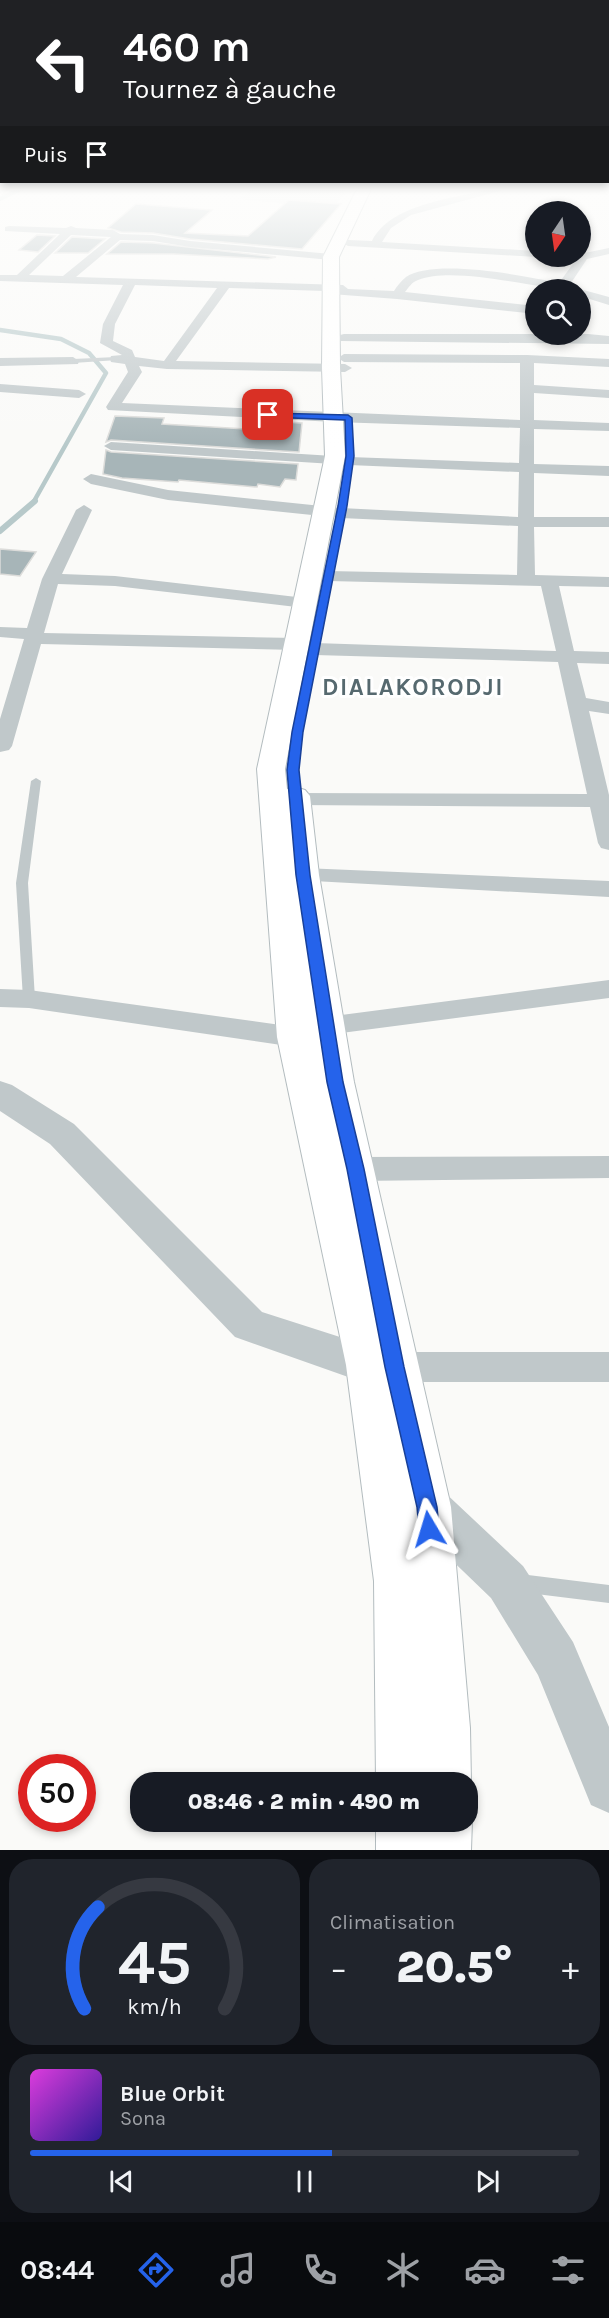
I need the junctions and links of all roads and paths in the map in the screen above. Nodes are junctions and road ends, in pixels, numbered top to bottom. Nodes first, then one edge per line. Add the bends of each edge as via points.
1 (23, 275) edge
2 (71, 275) edge
3 (310, 275) edge
4 (343, 275) edge
5 (351, 275) edge
6 (422, 275) edge
7 (477, 275) edge
8 (0, 278) edge
9 (20, 278) junction
10 (67, 279) junction
11 (525, 280) edge
12 (131, 281) junction
13 (226, 284) junction
14 (397, 295) junction
15 (591, 295) edge
16 (609, 301) edge
17 (525, 309) edge
18 (609, 340) edge
19 (341, 358) junction
20 (527, 358) junction
21 (123, 359) junction
22 (73, 361) joint
23 (0, 362) edge
24 (609, 363) edge
25 (167, 365) junction
26 (0, 388) edge
27 (527, 389) junction
28 (79, 394) dead end
29 (609, 394) edge
30 (341, 418) junction
31 (527, 424) junction
32 (609, 427) edge
33 (111, 446) dead end
34 (342, 460) junction
35 (526, 469) junction
36 (609, 471) edge
37 (91, 478) dead end
38 (84, 510) dead end
39 (333, 512) junction
40 (526, 522) junction
41 (609, 522) edge
42 (328, 576) junction
43 (51, 579) junction
44 (526, 580) junction
45 (549, 581) junction
46 (609, 582) edge
47 (305, 603) junction
48 (0, 632) edge
49 (34, 636) junction
50 (306, 647) junction
51 (567, 657) junction
52 (609, 658) edge
53 (577, 703) junction
54 (609, 708) edge
55 (2, 746) dead end
56 (36, 781) dead end
57 (295, 799) junction
58 (604, 801) edge
59 (609, 843) edge
60 (303, 875) junction
61 (609, 889) edge
62 (609, 989) edge
63 (0, 998) edge
64 (29, 999) junction
65 (311, 1031) junction
66 (0, 1094) edge
67 (609, 1167) edge
68 (355, 1169) junction
69 (381, 1366) junction
70 (609, 1367) edge
71 (381, 1453) junction
72 (427, 1507) junction
73 (507, 1582) junction
74 (609, 1594) edge
75 (404, 1772) edge
76 (443, 1772) edge
77 (609, 1787) edge
78 (405, 1832) edge
79 (442, 1832) edge
80 (405, 1850) edge
81 (442, 1850) edge

1 - 9 street
2 - 10 street
3 - 13 street
4 - 19 main road
5 - 14 street
6 - 14 street via 413,277
7 - 11 street
8 - 9 street
9 - 10 street
10 - 12 street
12 - 13 street via 172,278
12 - 21 street via 109,324 106,343 127,352
13 - 25 street
14 - 17 street
15 - 16 street
18 - 19 street via 588,338
19 - 20 street
19 - 25 street
19 - 30 main road
20 - 24 street
20 - 27 street
21 - 22 lane
21 - 25 street
21 - 30 street via 135,372 113,407
22 - 23 street
26 - 28 street
27 - 29 street
27 - 31 street
30 - 31 street
30 - 34 main road
31 - 32 street
31 - 35 street
33 - 34 street
34 - 35 street
34 - 39 main road
35 - 36 street
35 - 40 street
37 - 39 street via 168,495
38 - 43 street
39 - 40 street
39 - 42 main road
39 - 47 main road
40 - 41 street
40 - 44 street
42 - 44 street
42 - 50 main road
43 - 47 street via 115,581
43 - 49 street
44 - 45 street
45 - 46 street
45 - 51 street
47 - 50 main road
48 - 49 street
49 - 50 street
49 - 55 street
50 - 51 street
50 - 57 main road via 293,770
50 - 65 main road via 277,731 271,770 280,885
51 - 52 street
51 - 53 street
53 - 54 street
53 - 58 street
56 - 64 lane via 22,883
57 - 58 street
57 - 60 main road
58 - 59 street
60 - 61 street
60 - 65 main road
62 - 65 street
63 - 64 street
64 - 65 street via 214,1027
65 - 68 main road via 335,1082
65 - 69 main road
66 - 69 street via 62,1134 249,1324
67 - 68 street
68 - 69 main road
69 - 70 street
69 - 71 main road
69 - 72 main road
71 - 72 street
71 - 75 main road via 399,1581
72 - 73 street
72 - 76 main road
73 - 74 lane
73 - 77 street via 556,1659
78 - 80 main road
79 - 81 main road

